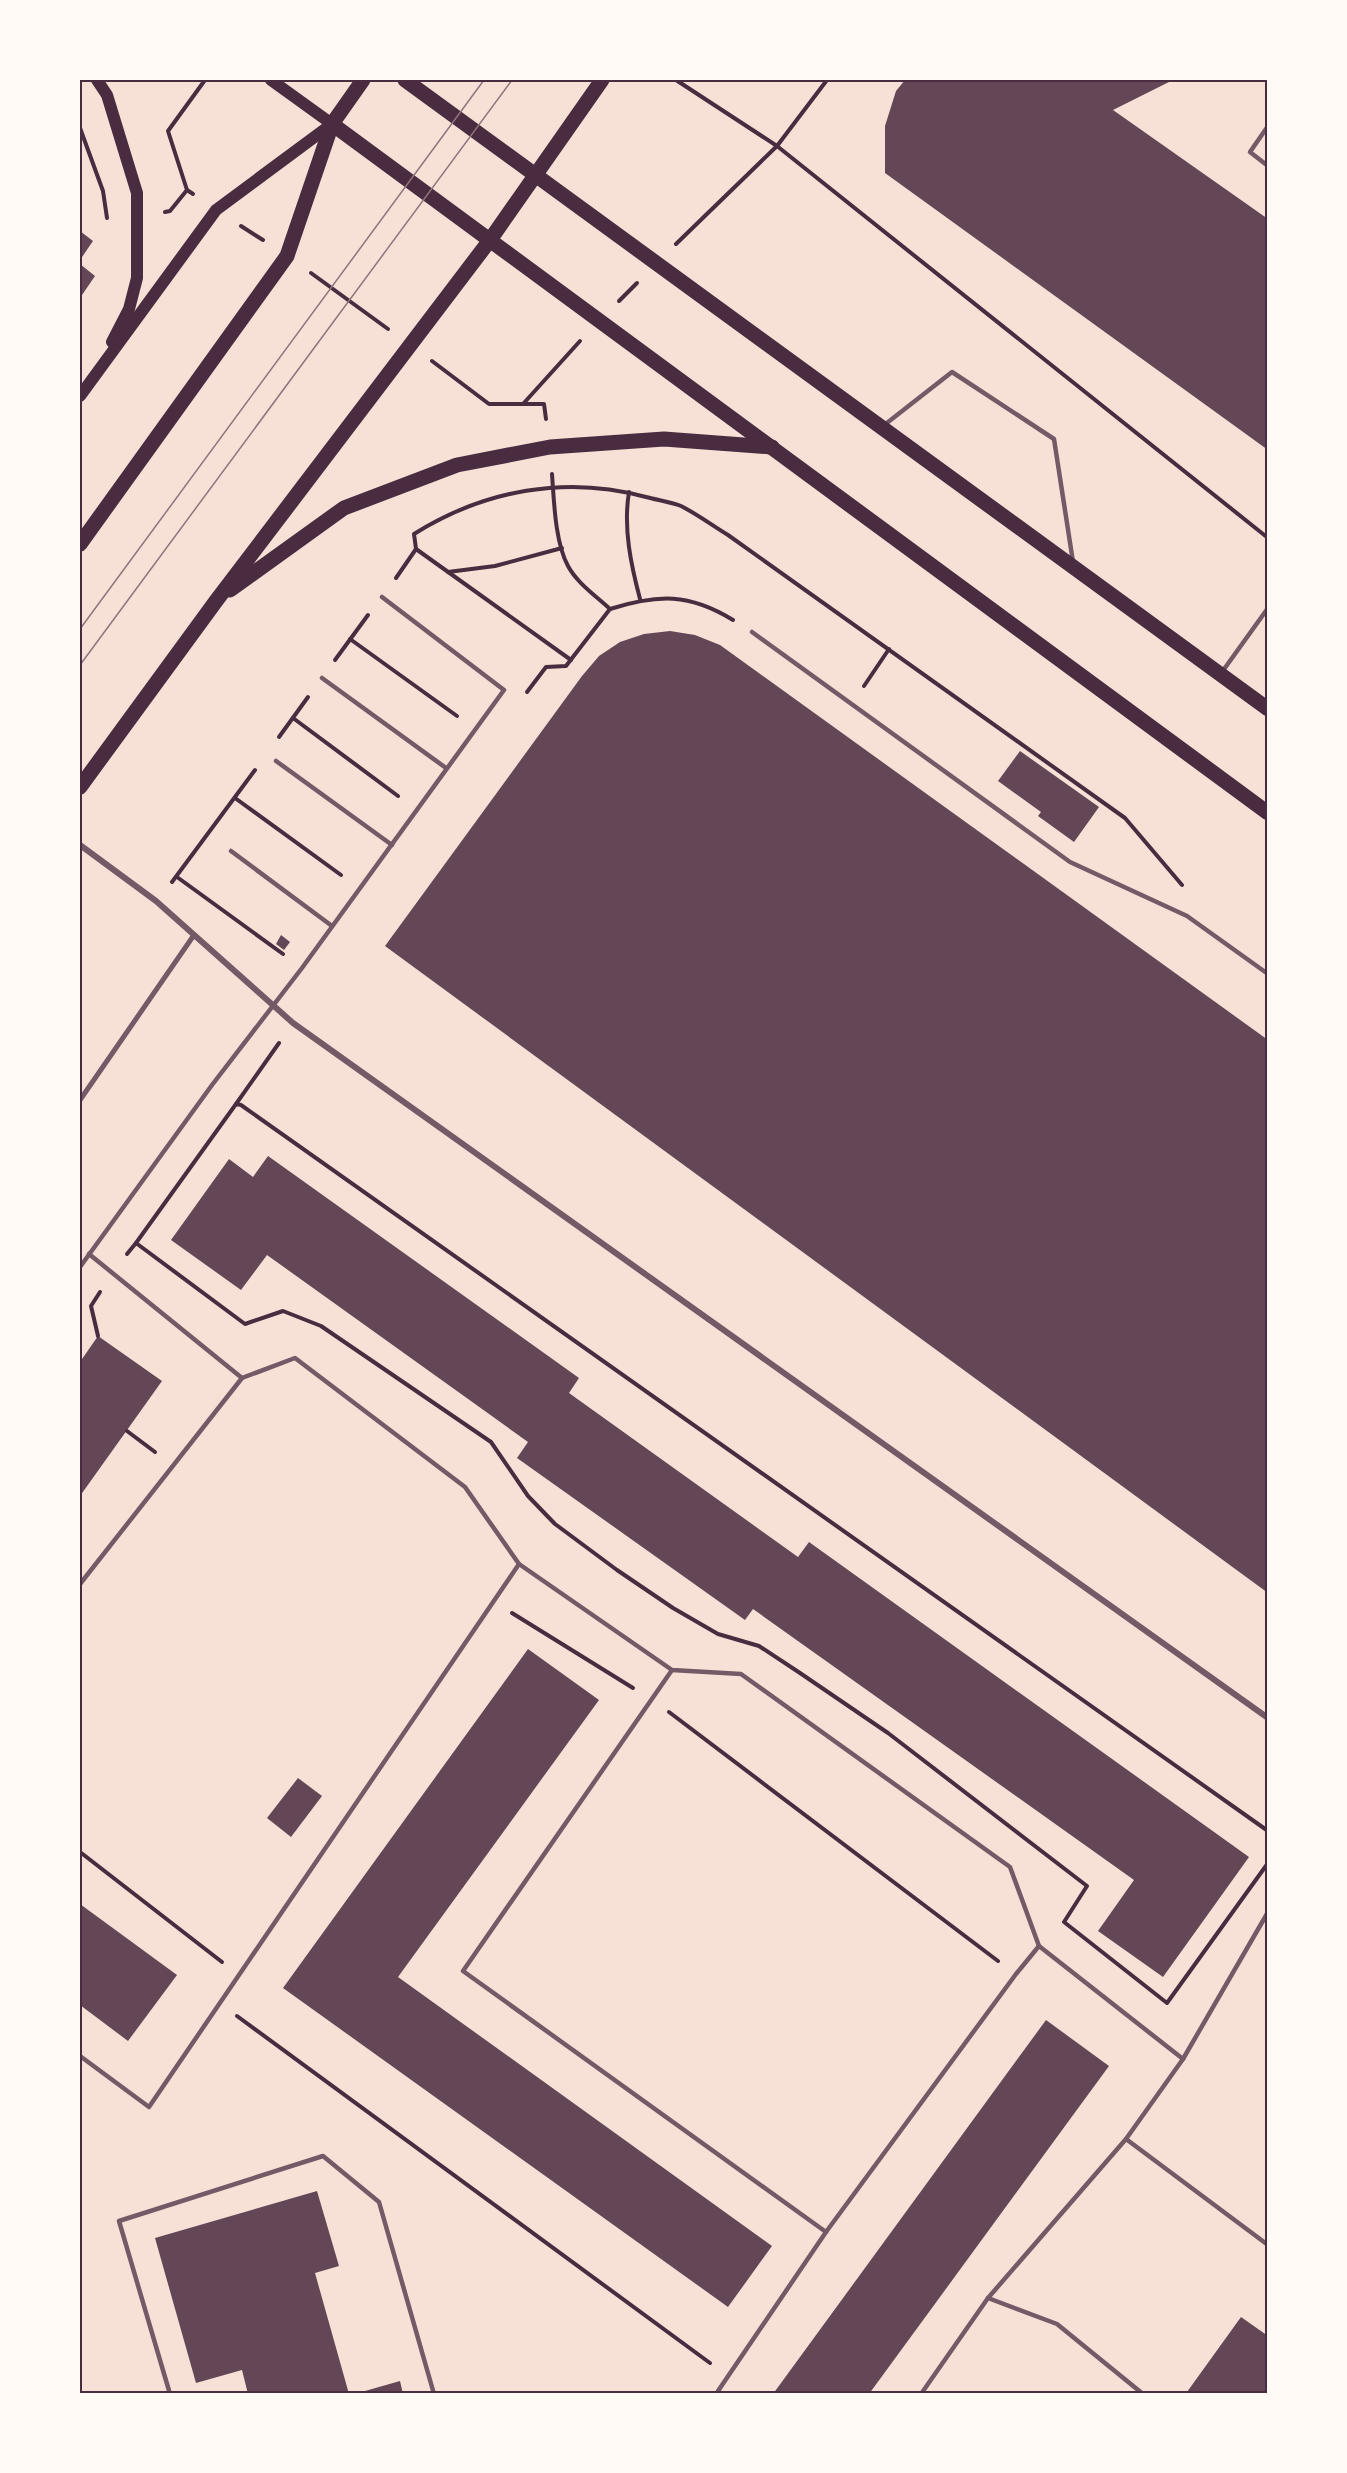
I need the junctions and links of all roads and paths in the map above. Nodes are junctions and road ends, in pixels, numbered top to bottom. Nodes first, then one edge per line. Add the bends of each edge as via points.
1 (97, 80) edge
2 (271, 80) edge
3 (363, 80) edge
4 (405, 80) edge
5 (602, 80) edge
6 (676, 80) edge
7 (690, 80) edge
8 (685, 86) junction
9 (332, 124) junction
10 (1268, 126) edge
11 (1268, 166) edge
12 (536, 175) junction
13 (490, 240) junction
14 (96, 373) junction
15 (80, 396) edge
16 (879, 428) junction
17 (772, 447) junction
18 (553, 487) junction
19 (629, 492) junction
20 (1268, 538) edge
21 (80, 544) edge
22 (562, 548) junction
23 (416, 549) dead end
24 (1074, 567) junction
25 (447, 572) dead end
26 (382, 597) dead end
27 (640, 599) junction
28 (216, 601) junction
29 (1268, 609) edge
30 (752, 632) joint
31 (350, 639) dead end
32 (889, 649) junction
33 (1220, 674) junction
34 (322, 678) dead end
35 (869, 678) dead end
36 (1268, 709) edge
37 (293, 718) dead end
38 (475, 729) junction
39 (276, 761) dead end
40 (446, 768) junction
41 (80, 787) edge
42 (235, 798) dead end
43 (417, 809) junction
44 (1268, 813) edge
45 (80, 845) edge
46 (392, 845) junction
47 (231, 851) dead end
48 (177, 877) dead end
49 (360, 888) junction
50 (1191, 892) dead end
51 (332, 926) junction
52 (194, 935) junction
53 (302, 968) junction
54 (1268, 974) edge
55 (274, 1005) junction
56 (80, 1100) edge
57 (89, 1254) junction
58 (80, 1267) edge
59 (91, 1306) dead end
60 (98, 1335) dead end
61 (242, 1378) junction
62 (127, 1431) dead end
63 (173, 1466) junction
64 (519, 1564) junction
65 (80, 1584) edge
66 (493, 1602) junction
67 (672, 1670) junction
68 (652, 1700) junction
69 (1268, 1718) edge
70 (1268, 1830) edge
71 (80, 1852) edge
72 (1268, 1863) edge
73 (1268, 1912) edge
74 (1039, 1946) junction
75 (1016, 1974) junction
76 (239, 1975) junction
77 (219, 2004) junction
78 (80, 2056) edge
79 (1183, 2059) junction
80 (1126, 2139) junction
81 (826, 2232) junction
82 (1268, 2245) edge
83 (988, 2298) junction
84 (729, 2376) junction
85 (170, 2394) edge
86 (434, 2394) edge
87 (722, 2394) edge
88 (921, 2394) edge
89 (1143, 2394) edge

1 - 14 main road via 107,95 137,193 138,217 137,278 129,309
2 - 9 main road
3 - 9 main road
4 - 12 main road
5 - 12 main road
6 - 8 path
7 - 8 path
8 - 20 path via 777,146
9 - 13 main road
9 - 14 main road via 216,210
9 - 21 main road via 287,256
10 - 11 lane via 1250,152
12 - 13 main road
12 - 16 main road
13 - 17 main road
13 - 28 main road
14 - 15 main road
16 - 24 main road
16 - 24 lane via 952,372 1054,440
17 - 28 main road via 664,439 550,447 457,465 344,508
17 - 44 main road
18 - 19 path via 591,486
18 - 22 path
18 - 23 path via 473,503 441,517 414,534
19 - 27 path via 629,559
19 - 32 path via 681,506
22 - 25 path via 495,566
22 - 27 path via 567,566 610,609
24 - 33 main road
26 - 38 lane via 504,690
27 - 30 path via 670,597 692,601 718,610
28 - 41 main road
29 - 33 lane
30 - 54 lane via 1070,862 1187,916
31 - 38 path
32 - 35 path
32 - 50 path via 1125,818
33 - 36 main road
34 - 40 lane
37 - 43 path
38 - 40 lane
39 - 46 lane
40 - 43 lane
42 - 49 path
43 - 46 lane
45 - 52 street via 156,901
46 - 49 lane
47 - 51 lane
48 - 53 path
49 - 51 lane
51 - 53 lane
52 - 55 street
52 - 56 street
53 - 55 lane
55 - 57 lane
55 - 69 street via 293,1023
57 - 58 lane
57 - 61 lane
59 - 60 path
61 - 63 lane
61 - 64 lane via 295,1359 465,1487
62 - 63 path
63 - 65 lane
64 - 66 lane
64 - 67 lane
66 - 68 path
66 - 76 lane
67 - 68 lane
67 - 74 lane via 741,1674 1010,1867
68 - 75 path
68 - 81 lane via 463,1971
70 - 72 path via 241,1105 236,1104 136,1242 245,1324 283,1311 321,1326 491,1442 528,1496 555,1524 617,1570 718,1634 759,1646 888,1733 1087,1886 1064,1922 1167,2003
71 - 76 path
73 - 79 lane
74 - 75 lane
74 - 79 lane
75 - 81 lane
76 - 77 lane
77 - 78 lane via 149,2107
77 - 84 path
79 - 80 lane
80 - 82 lane
80 - 83 lane
81 - 84 lane
83 - 88 lane
83 - 89 lane via 1057,2324
84 - 87 lane via 718,2391
85 - 86 lane via 119,2221 323,2156 379,2202

